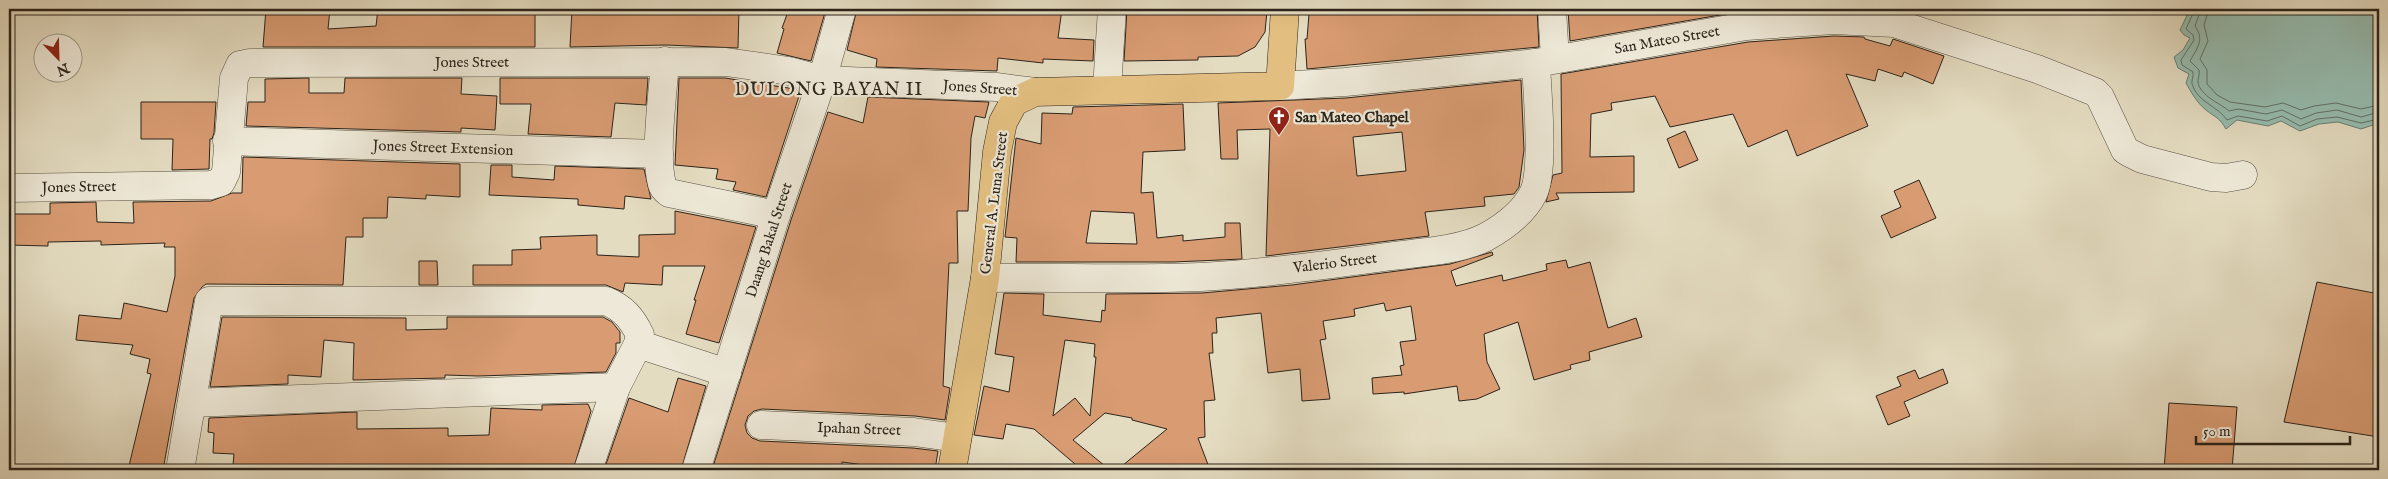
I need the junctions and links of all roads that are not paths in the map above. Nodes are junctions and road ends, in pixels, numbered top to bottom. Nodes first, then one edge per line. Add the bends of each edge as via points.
1 (842, 9) edge
2 (1112, 9) edge
3 (1284, 9) edge
4 (1552, 9) edge
5 (1746, 18) edge
6 (665, 61) junction
7 (1546, 61) junction
8 (822, 80) junction
9 (1280, 86) junction
10 (1107, 89) junction
11 (1035, 92) junction
12 (228, 141) junction
13 (659, 154) junction
14 (2243, 175) dead end
15 (9, 188) edge
16 (776, 215) junction
17 (985, 278) junction
18 (638, 344) junction
19 (727, 373) junction
20 (616, 387) junction
21 (192, 403) junction
22 (762, 426) dead end
23 (957, 438) junction
24 (180, 470) edge
25 (588, 470) edge
26 (696, 470) edge
27 (952, 470) edge

1 - 8 street, Daang Bakal Street
2 - 10 street
3 - 9 main road
4 - 7 street, Valerio Street
5 - 7 street, San Mateo Street
5 - 14 street, San Mateo Street via 1894,23 2037,69 2095,92 2125,150 2142,159 2211,177
6 - 8 street, Jones Street via 726,62 789,71
6 - 12 street, Jones Street via 250,63 240,65 234,78
6 - 13 street
7 - 9 street, San Mateo Street
7 - 17 street, Valerio Street via 1538,178 1533,194 1521,211 1485,238 1407,254 1306,268 1222,275
8 - 11 street, Jones Street via 996,87
8 - 16 street, Daang Bakal Street
9 - 10 main road, General A. Luna Street
10 - 11 main road, General A. Luna Street
11 - 17 main road, General A. Luna Street via 1014,102 1003,122 997,152
12 - 13 street, Jones Street Extension
12 - 15 street, Jones Street via 226,172 221,182 211,185
13 - 16 street via 662,184 669,193
16 - 19 street, Daang Bakal Street
17 - 23 main road, General A. Luna Street
18 - 19 street
18 - 20 street
18 - 21 street via 640,335 627,314 606,301 209,301
19 - 26 street, Daang Bakal Street
20 - 21 street
20 - 25 street
21 - 24 street
22 - 23 street, Ipahan Street via 914,432
23 - 27 main road, General A. Luna Street

